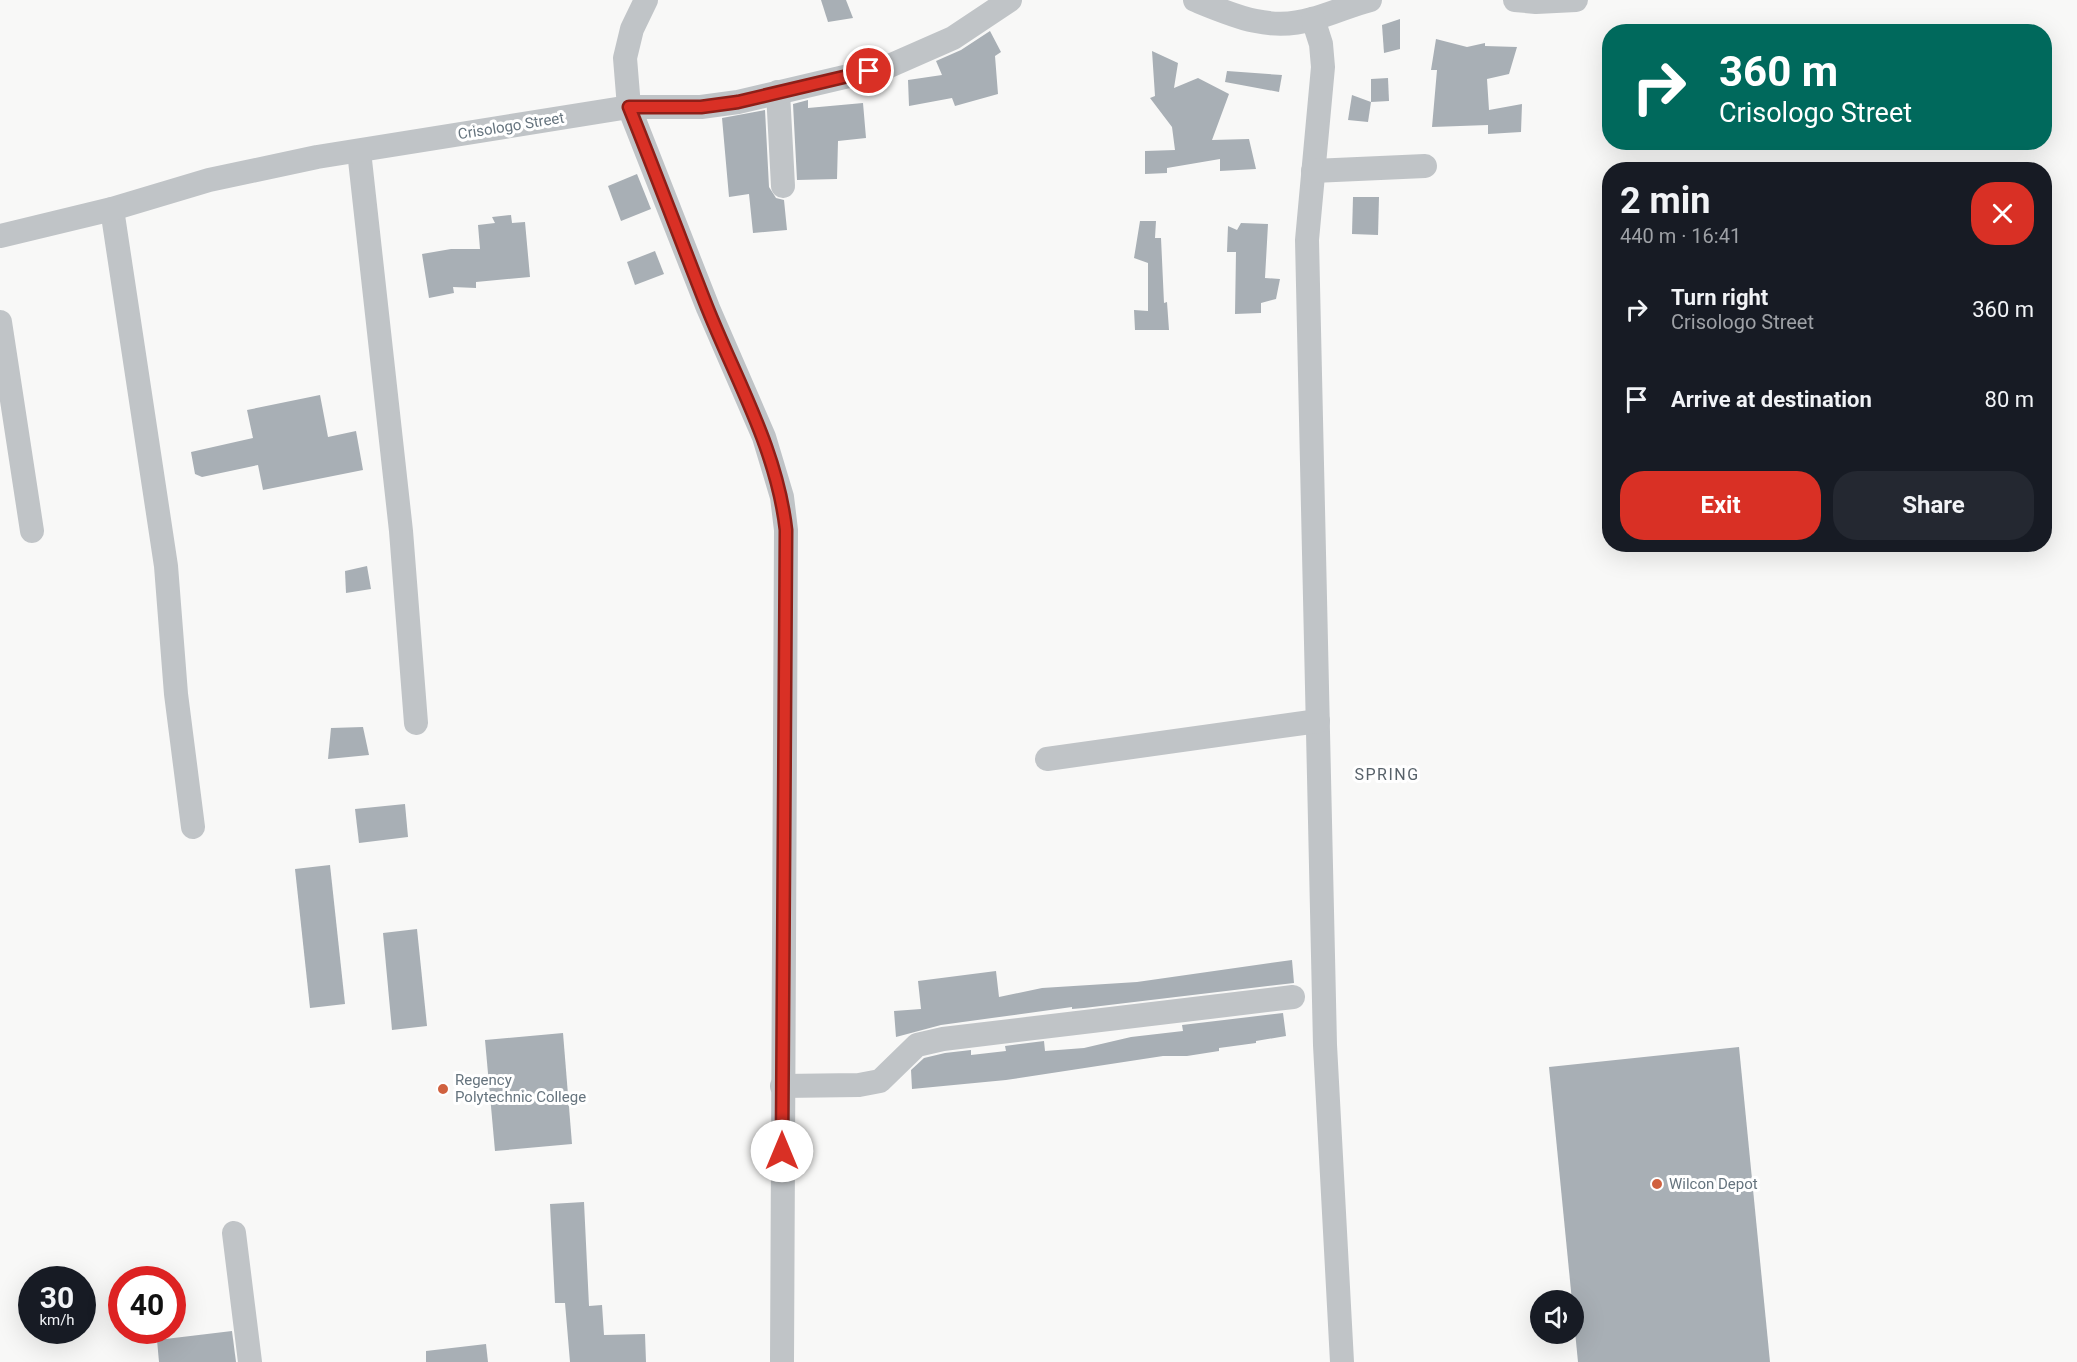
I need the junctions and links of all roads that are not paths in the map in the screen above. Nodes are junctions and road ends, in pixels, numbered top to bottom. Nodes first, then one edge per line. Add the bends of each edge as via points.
1 (646, 0) edge
2 (1010, 0) edge
3 (1195, 0) edge
4 (1370, 0) edge
5 (1515, 0) edge
6 (1576, 0) edge
7 (1313, 19) junction
8 (778, 92) junction
9 (629, 107) junction
10 (359, 151) junction
11 (1425, 166) dead end
12 (1313, 171) junction
13 (783, 186) dead end
14 (112, 209) junction
15 (0, 236) edge
16 (0, 322) edge
17 (32, 531) dead end
18 (1318, 721) junction
19 (416, 723) dead end
20 (1047, 759) dead end
21 (193, 827) dead end
22 (1293, 997) dead end
23 (782, 1086) junction
24 (234, 1233) dead end
25 (250, 1362) edge
26 (782, 1362) edge
27 (1342, 1362) edge

1 - 9 street via 632,29 625,58
2 - 8 street, Crisologo Street via 954,38 924,52 887,66
3 - 7 street via 1238,18 1271,25
4 - 7 street
5 - 6 street
7 - 12 street via 1323,67
8 - 9 street, Crisologo Street via 701,107
8 - 13 street
9 - 10 street, Crisologo Street
9 - 23 street via 764,437 782,497 786,541
10 - 14 street, Crisologo Street via 209,180
10 - 19 street via 401,531
11 - 12 street
12 - 18 street via 1307,240
14 - 15 street, Crisologo Street
14 - 21 street via 166,566 176,694
16 - 17 street
18 - 20 street
18 - 27 street via 1325,1045
22 - 23 street via 943,1039 917,1045 880,1081
23 - 26 street
24 - 25 street

